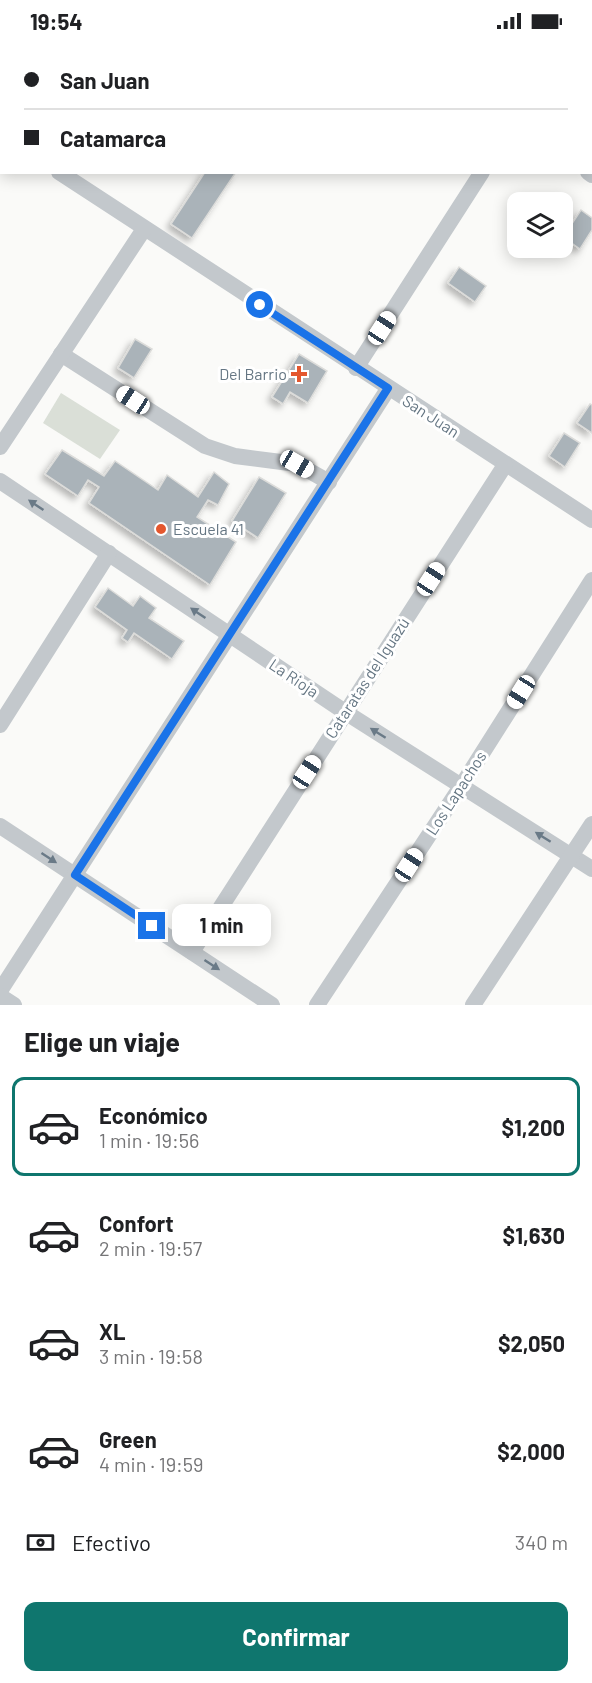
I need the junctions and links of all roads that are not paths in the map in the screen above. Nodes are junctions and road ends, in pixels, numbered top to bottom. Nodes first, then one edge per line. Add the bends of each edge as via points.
1 (62, 174) edge
2 (481, 174) edge
3 (144, 229) junction
4 (61, 354) junction
5 (356, 368) junction
6 (388, 388) junction
7 (0, 447) edge
8 (506, 465) junction
9 (0, 481) edge
10 (329, 483) junction
11 (592, 520) edge
12 (109, 553) junction
13 (592, 580) edge
14 (229, 634) junction
15 (345, 712) junction
16 (0, 725) edge
17 (462, 785) junction
18 (592, 824) edge
19 (0, 826) edge
20 (572, 855) junction
21 (592, 868) edge
22 (75, 875) junction
23 (192, 952) junction
24 (0, 991) edge
25 (0, 996) edge
26 (14, 1005) edge
27 (272, 1005) edge
28 (317, 1005) edge
29 (473, 1005) edge

1 - 3 street, San Juan
2 - 5 street
3 - 4 street
3 - 5 street, San Juan
4 - 7 street
4 - 10 street via 205,446 236,456 297,464
5 - 6 street, San Juan
6 - 8 street, San Juan
6 - 10 street
8 - 11 street, San Juan
8 - 15 street, Cataratas del Iguazú
12 -> 9 street, La Rioja
10 - 14 street
14 -> 12 street, La Rioja
12 - 16 street
13 - 17 street, Los Lapachos
14 - 15 street, La Rioja
14 - 22 street
17 -> 15 street, La Rioja
15 - 23 street, Cataratas del Iguazú
20 -> 17 street, La Rioja
17 - 28 street, Los Lapachos
18 - 20 street
19 -> 22 street
20 - 21 street, La Rioja
20 - 29 street
22 - 23 street
22 - 24 street
23 -> 27 street
25 - 26 street

